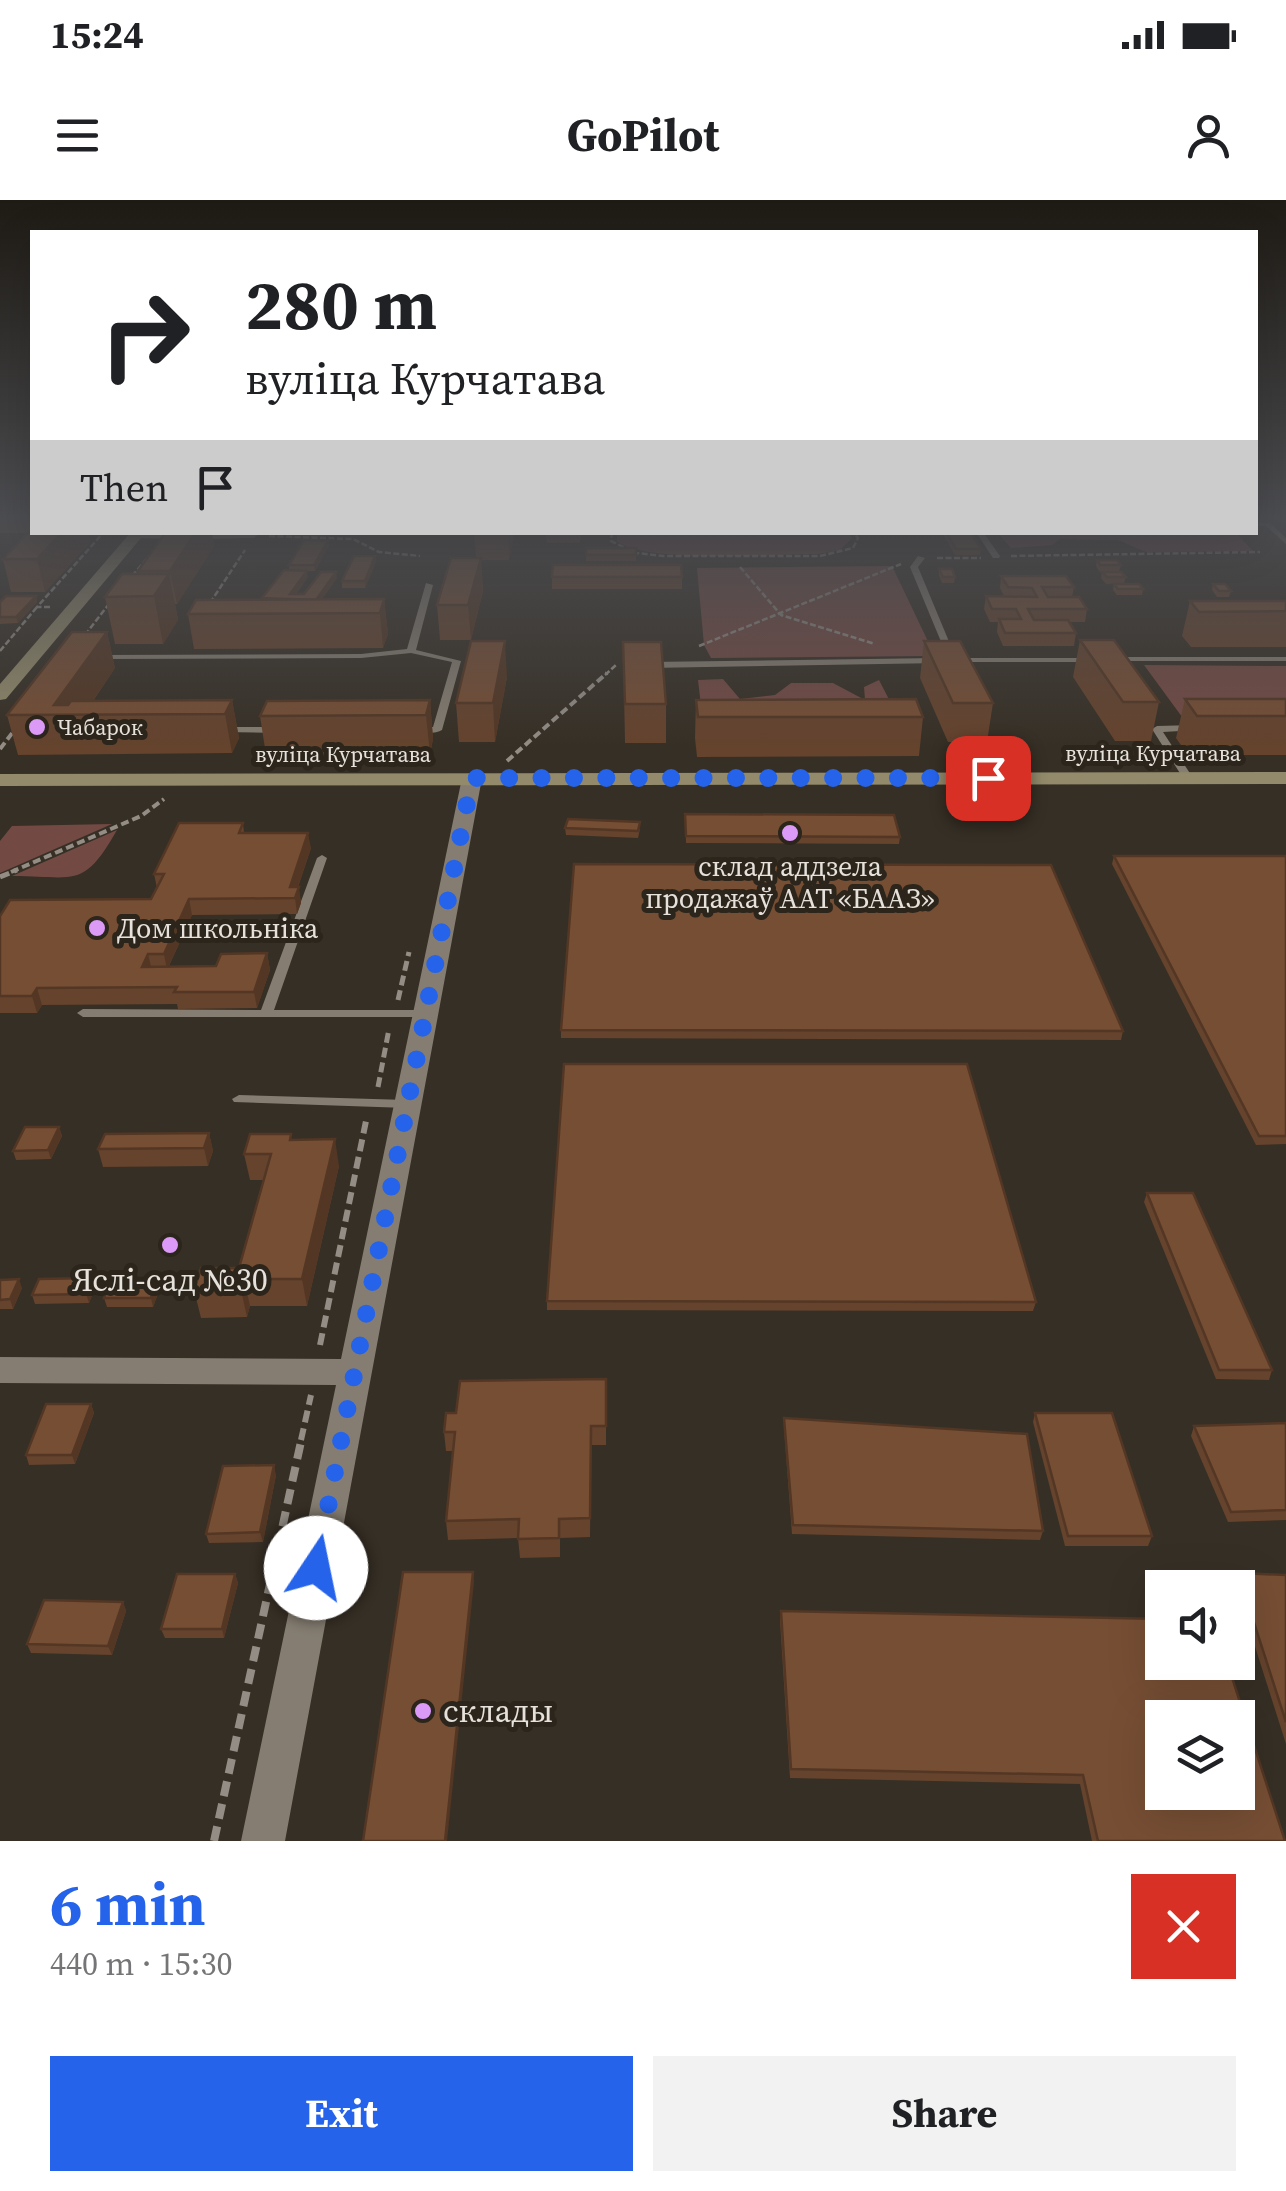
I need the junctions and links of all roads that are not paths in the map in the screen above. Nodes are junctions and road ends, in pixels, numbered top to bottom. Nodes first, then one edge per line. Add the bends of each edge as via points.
1 (86, 595) edge
2 (426, 595) edge
3 (926, 595) edge
4 (411, 652) junction
5 (32, 657) junction
6 (67, 657) edge
7 (87, 657) edge
8 (953, 660) junction
9 (1093, 660) edge
10 (1286, 660) edge
11 (633, 665) edge
12 (1122, 673) edge
13 (0, 696) edge
14 (1148, 715) edge
15 (1158, 728) junction
16 (1212, 728) edge
17 (204, 730) edge
18 (298, 730) edge
19 (417, 730) edge
20 (472, 778) junction
21 (1188, 778) junction
22 (1286, 778) edge
23 (0, 780) edge
24 (322, 858) dead end
25 (83, 1013) dead end
26 (266, 1014) junction
27 (410, 1014) junction
28 (238, 1099) dead end
29 (391, 1104) junction
30 (0, 1370) edge
31 (354, 1372) junction
32 (263, 1841) edge

1 - 5 street
2 - 4 lane
3 - 8 lane
4 - 7 lane
4 - 19 lane via 457,662 436,730
5 - 6 lane
5 - 13 street
8 - 9 lane
8 - 11 lane
10 - 12 lane via 1113,660
14 - 15 lane
15 - 16 lane
15 - 21 lane
17 - 18 lane
20 - 21 street, вуліца Курчатава
20 - 23 street, вуліца Курчатава
20 - 27 street
21 - 22 street, вуліца Курчатава
24 - 26 lane
25 - 26 lane
26 - 27 lane
27 - 29 street
28 - 29 lane
29 - 31 street
30 - 31 street
31 - 32 street

